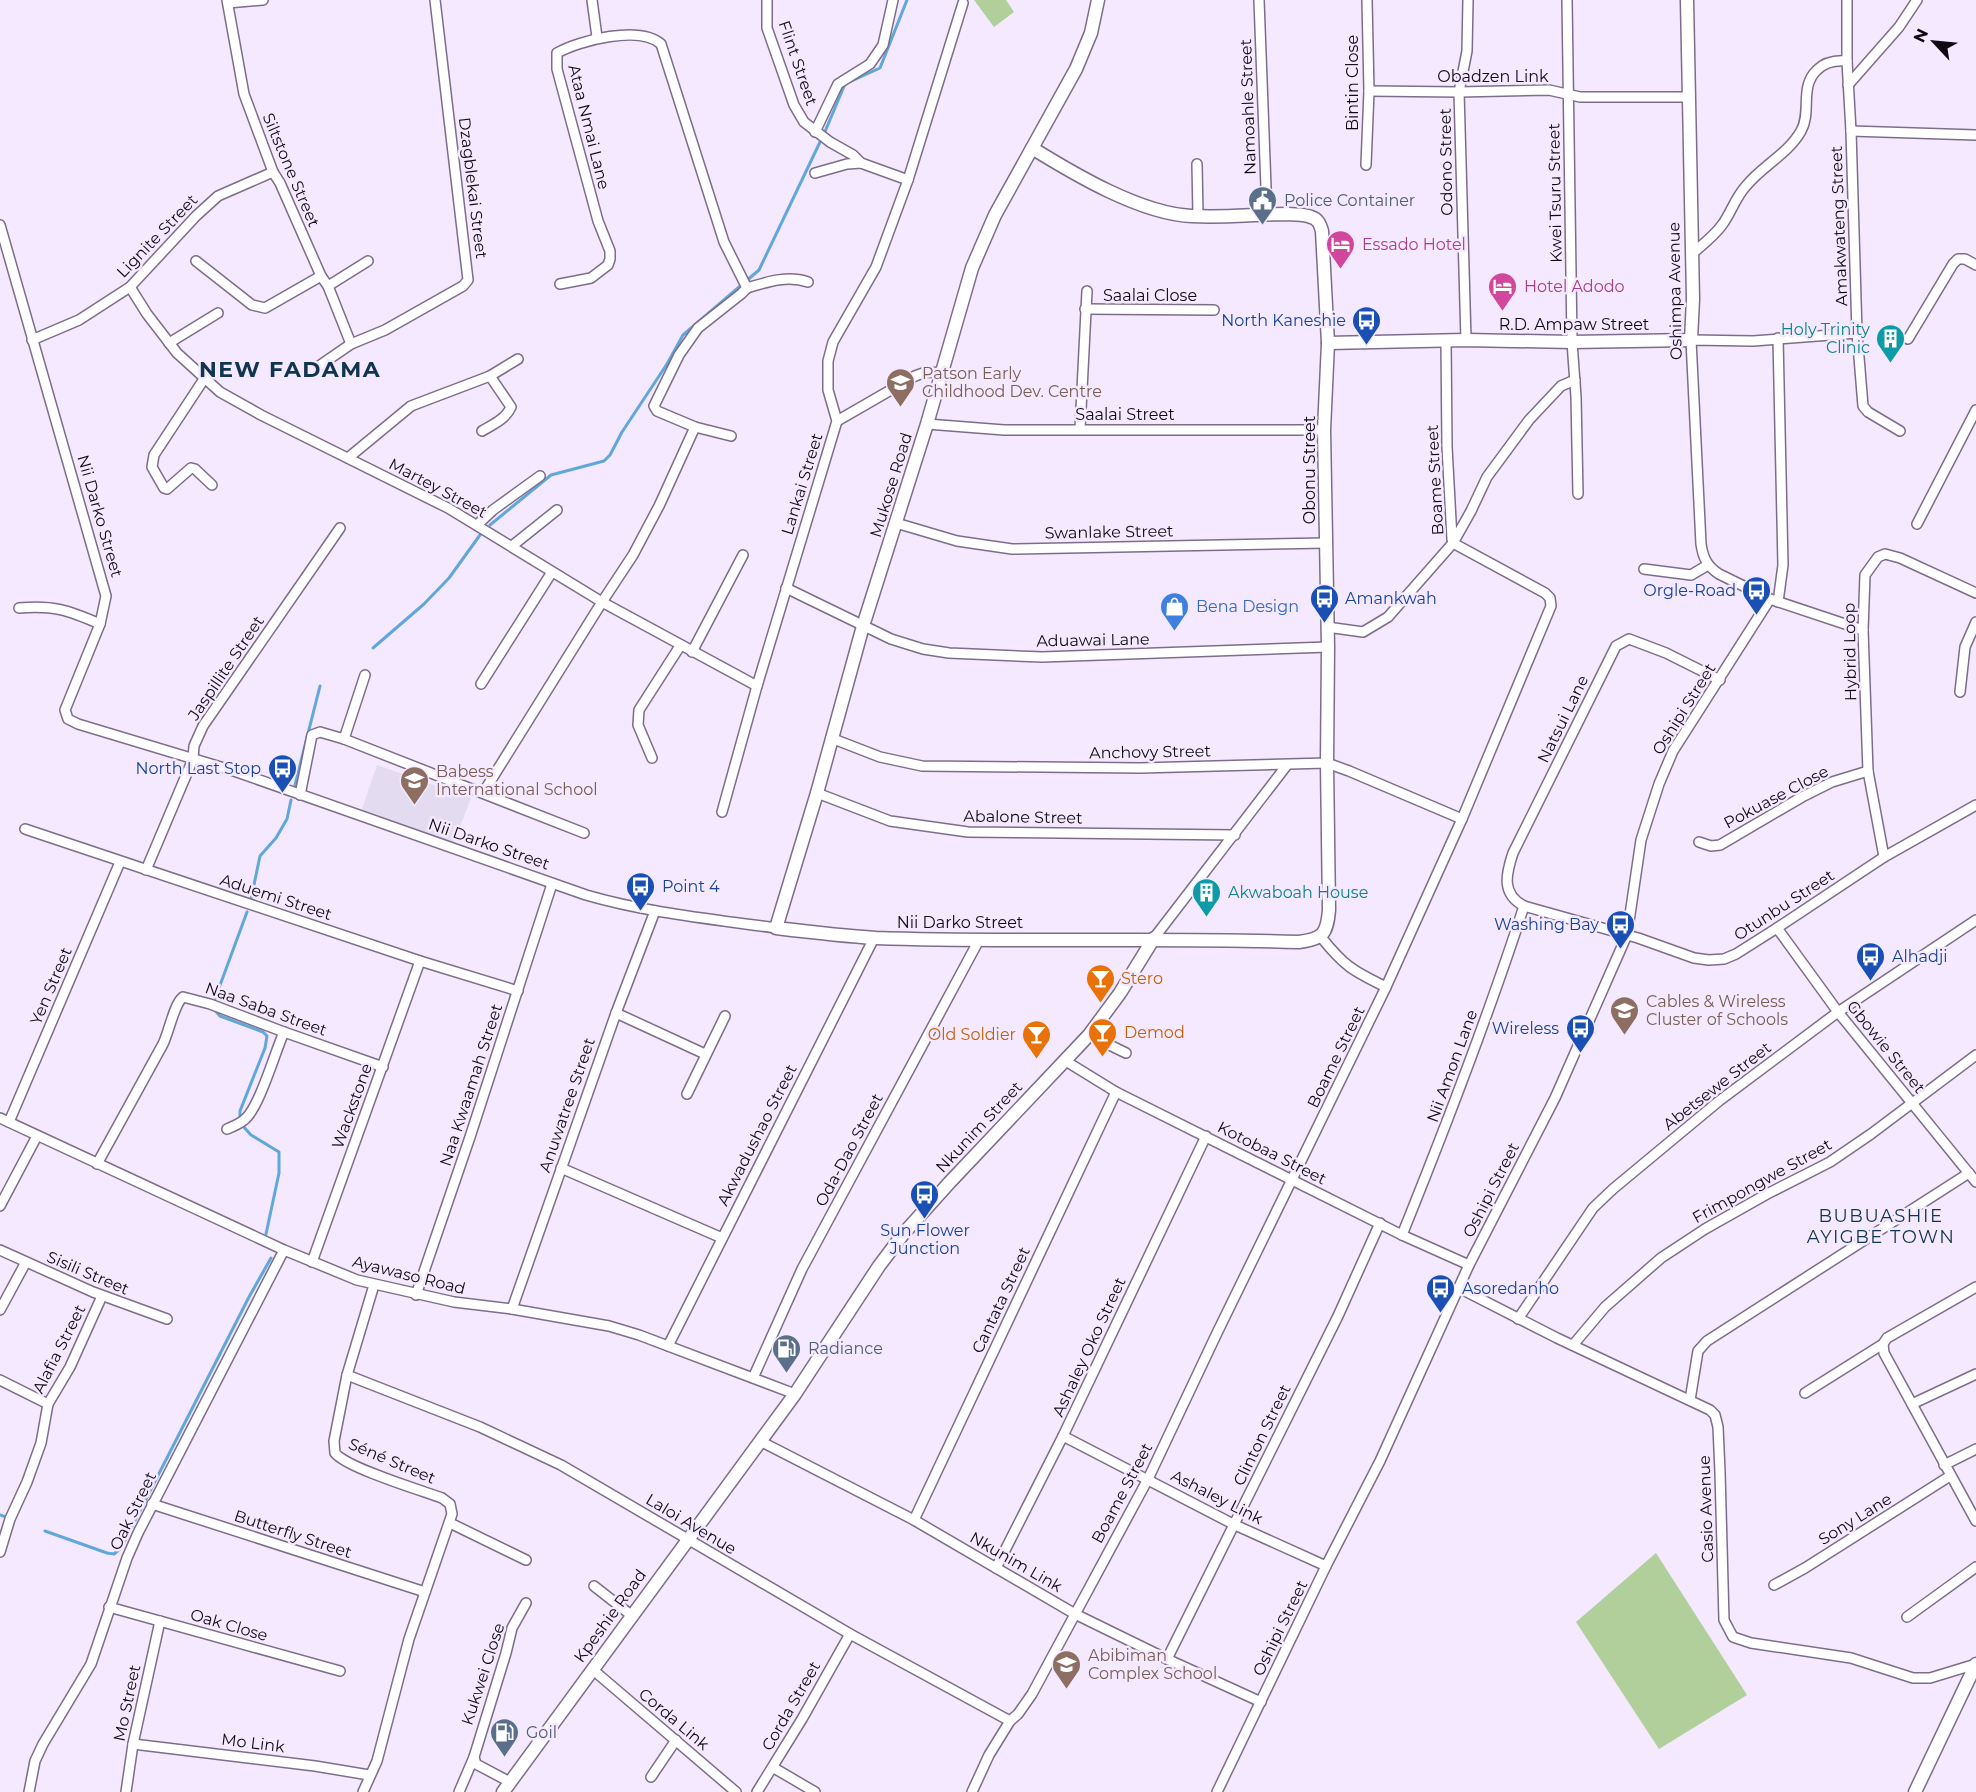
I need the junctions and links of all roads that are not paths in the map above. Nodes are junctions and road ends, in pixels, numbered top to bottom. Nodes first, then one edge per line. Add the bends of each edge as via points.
1 (263, 0) edge
2 (435, 0) edge
3 (592, 0) edge
4 (767, 0) edge
5 (893, 0) edge
6 (1098, 0) edge
7 (1259, 0) edge
8 (1367, 0) edge
9 (1468, 0) edge
10 (1567, 0) edge
11 (1687, 0) edge
12 (1846, 0) edge
13 (1917, 0) edge
14 (227, 2) edge
15 (963, 3) dead end
16 (597, 38) junction
17 (1846, 61) junction
18 (1848, 85) junction
19 (1369, 91) junction
20 (1460, 92) junction
21 (1569, 94) junction
22 (1688, 98) junction
23 (1851, 131) junction
24 (815, 132) junction
25 (1976, 135) edge
26 (1032, 148) junction
27 (861, 163) junction
28 (1197, 164) dead end
29 (1366, 165) dead end
30 (273, 172) junction
31 (816, 173) dead end
32 (908, 180) junction
33 (1267, 214) junction
34 (1198, 216) junction
35 (0, 225) edge
36 (1692, 254) junction
37 (195, 261) dead end
38 (368, 261) dead end
39 (1976, 265) edge
40 (321, 276) junction
41 (808, 282) dead end
42 (560, 284) dead end
43 (328, 286) junction
44 (746, 286) junction
45 (130, 288) junction
46 (1087, 291) dead end
47 (1085, 309) junction
48 (1214, 310) dead end
49 (218, 313) dead end
50 (1857, 333) junction
51 (1778, 338) junction
52 (1908, 339) dead end
53 (32, 340) junction
54 (1466, 340) junction
55 (1691, 340) junction
56 (1446, 341) junction
57 (1572, 342) junction
58 (169, 343) junction
59 (1328, 343) junction
60 (351, 344) junction
61 (518, 359) dead end
62 (319, 366) dead end
63 (942, 373) junction
64 (490, 376) junction
65 (204, 379) junction
66 (1575, 380) junction
67 (1976, 410) edge
68 (837, 421) junction
69 (927, 424) junction
70 (695, 427) junction
71 (1080, 429) junction
72 (1324, 430) junction
73 (1900, 431) dead end
74 (482, 432) dead end
75 (731, 436) dead end
76 (348, 458) junction
77 (540, 476) dead end
78 (212, 485) dead end
79 (1578, 494) dead end
80 (557, 510) dead end
81 (896, 523) junction
82 (1917, 524) dead end
83 (477, 525) junction
84 (340, 528) dead end
85 (1326, 543) junction
86 (1453, 543) junction
87 (512, 546) junction
88 (743, 555) dead end
89 (1708, 565) junction
90 (1644, 569) dead end
91 (552, 572) junction
92 (786, 588) junction
93 (1976, 593) edge
94 (1774, 600) junction
95 (602, 602) junction
96 (19, 608) dead end
97 (1976, 622) edge
98 (99, 624) junction
99 (863, 626) junction
100 (1327, 627) junction
101 (1863, 630) junction
102 (680, 646) junction
103 (1328, 647) junction
104 (692, 652) junction
105 (365, 675) dead end
106 (1720, 680) junction
107 (481, 684) dead end
108 (757, 686) junction
109 (1960, 692) dead end
110 (831, 738) junction
111 (344, 739) junction
112 (652, 758) dead end
113 (194, 759) junction
114 (1327, 763) junction
115 (1287, 765) junction
116 (1868, 771) junction
117 (483, 793) junction
118 (817, 793) junction
119 (298, 794) junction
120 (1976, 805) edge
121 (722, 812) dead end
122 (1462, 819) junction
123 (25, 829) dead end
124 (584, 833) dead end
125 (1235, 835) junction
126 (1699, 842) dead end
127 (1884, 857) junction
128 (120, 862) junction
129 (146, 870) junction
130 (552, 884) junction
131 (1524, 906) junction
132 (655, 911) junction
133 (1976, 920) edge
134 (776, 928) junction
135 (1777, 928) junction
136 (1627, 935) junction
137 (1321, 936) junction
138 (874, 938) junction
139 (1154, 938) junction
140 (979, 940) junction
141 (420, 960) junction
142 (1386, 987) junction
143 (518, 991) junction
144 (1838, 1012) junction
145 (616, 1013) junction
146 (726, 1016) dead end
147 (284, 1032) junction
148 (1089, 1035) junction
149 (1126, 1053) dead end
150 (705, 1054) junction
151 (1976, 1055) edge
152 (1064, 1060) junction
153 (382, 1066) junction
154 (1116, 1092) junction
155 (687, 1094) dead end
156 (1913, 1103) junction
157 (4, 1120) edge
158 (227, 1129) dead end
159 (38, 1136) junction
160 (1206, 1136) junction
161 (97, 1164) junction
162 (561, 1168) junction
163 (1974, 1179) edge
164 (1292, 1181) junction
165 (0, 1206) edge
166 (1380, 1224) junction
167 (1402, 1235) junction
168 (722, 1238) junction
169 (0, 1250) edge
170 (284, 1250) junction
171 (26, 1262) junction
172 (312, 1262) junction
173 (1470, 1265) junction
174 (374, 1285) junction
175 (1976, 1287) edge
176 (1459, 1288) junction
177 (416, 1294) junction
178 (102, 1296) junction
179 (512, 1309) junction
180 (0, 1310) edge
181 (167, 1319) dead end
182 (1518, 1319) junction
183 (1883, 1344) junction
184 (1573, 1345) junction
185 (668, 1346) junction
186 (1976, 1374) edge
187 (347, 1375) junction
188 (753, 1378) junction
189 (0, 1380) edge
190 (1805, 1393) dead end
191 (795, 1394) junction
192 (1690, 1400) junction
193 (48, 1404) junction
194 (1912, 1404) junction
195 (1063, 1436) junction
196 (759, 1441) junction
197 (1976, 1449) edge
198 (745, 1460) joint
199 (1944, 1465) junction
200 (1950, 1476) junction
201 (1148, 1479) junction
202 (152, 1504) junction
203 (914, 1520) junction
204 (1976, 1521) edge
205 (450, 1523) junction
206 (1235, 1525) junction
207 (687, 1539) junction
208 (0, 1552) edge
209 (526, 1560) dead end
210 (1326, 1566) junction
211 (1976, 1567) edge
212 (996, 1568) junction
213 (1774, 1585) dead end
214 (594, 1586) dead end
215 (425, 1592) junction
216 (526, 1603) dead end
217 (109, 1607) junction
218 (1075, 1614) junction
219 (631, 1615) junction
220 (1907, 1617) dead end
221 (160, 1621) junction
222 (850, 1634) junction
223 (1167, 1659) junction
224 (1976, 1664) edge
225 (592, 1669) junction
226 (340, 1671) dead end
227 (1261, 1702) junction
228 (1010, 1720) junction
229 (676, 1740) junction
230 (133, 1744) junction
231 (474, 1757) junction
232 (774, 1768) junction
233 (369, 1775) junction
234 (651, 1777) dead end
235 (506, 1787) edge
236 (29, 1792) edge
237 (126, 1792) edge
238 (363, 1792) edge
239 (459, 1792) edge
240 (736, 1792) edge
241 (757, 1792) edge
242 (815, 1792) edge
243 (972, 1792) edge
244 (1217, 1792) edge
245 (1915, 1792) edge

1 - 14 street
2 - 60 street, Dzagblekai Street via 468,280 395,324
3 - 16 street
4 - 24 street, Flint Street via 767,28 794,105
5 - 24 street via 883,45 870,64 838,84
6 - 26 street, Mukose Road via 1086,48
7 - 33 street, Namoahle Street
8 - 19 street, Bintin Close
9 - 20 street, Odono Street via 1467,51
10 - 21 street, Kwei Tsuru Street
11 - 22 street, Oshimpa Avenue
12 - 17 street, Amakwateng Street
13 - 18 street via 1899,27
14 - 30 street, Siltstone Street via 244,94
15 - 32 street, Lankai Street
16 - 42 street, Ataa Nmai Lane via 557,53 557,69 610,259 591,278
16 - 44 street, Ataa Nmai Lane via 647,36 661,44 724,242
17 - 18 street, Amakwateng Street
17 - 36 street via 1817,69 1808,86 1799,134 1746,185 1719,228
18 - 23 street, Amakwateng Street
19 - 20 street, Obadzen Link
19 - 29 street, Bintin Close
20 - 21 street, Obadzen Link via 1549,90
20 - 54 street, Odono Street
21 - 22 street, Obadzen Link via 1596,98
21 - 57 street, Kwei Tsuru Street
22 - 36 street, Oshimpa Avenue
23 - 25 street
23 - 50 street, Amakwateng Street
24 - 27 street, Flint Street
26 - 34 street, Obonu Street via 1066,170 1128,200 1180,215
26 - 63 street, Mukose Road via 978,251
27 - 31 street
27 - 32 street, Flint Street
28 - 34 street
30 - 40 street, Siltstone Street
30 - 45 street, Lignite Street via 218,196
32 - 68 street, Lankai Street via 876,267 833,342 828,361 828,390
33 - 34 street, Obonu Street
33 - 59 street, Obonu Street via 1311,216 1320,223
35 - 53 street, Nii Darko Street
36 - 55 street, Oshimpa Avenue
37 - 40 street via 252,305 265,308
38 - 43 street
39 - 52 street via 1965,259 1953,264
40 - 43 street, Siltstone Street
41 - 44 street via 774,280
43 - 60 street, Siltstone Street
44 - 70 street via 698,328 679,355 654,406 657,411
45 - 53 street, Lignite Street via 79,320
45 - 58 street, Martey Street
46 - 47 street, Saalai Close
47 - 48 street, Saalai Close
47 - 71 street, Saalai Close
49 - 58 street
50 - 51 street, R.D. Ampaw Street
50 - 73 street, Amakwateng Street via 1864,410
51 - 55 street, R.D. Ampaw Street
51 - 94 street, Oshipi Street via 1783,566
53 - 98 street, Nii Darko Street via 106,596
54 - 56 street, R.D. Ampaw Street
54 - 57 street, R.D. Ampaw Street
55 - 57 street, R.D. Ampaw Street
55 - 89 street, Oshimpa Avenue via 1701,544
56 - 59 street, R.D. Ampaw Street
56 - 86 street, Boame Street
57 - 66 street, Kwei Tsuru Street
58 - 65 street, Martey Street
59 - 72 street, Obonu Street
60 - 62 street, Dzagblekai Street
61 - 64 street
63 - 68 street via 915,376
63 - 69 street, Mukose Road
64 - 74 street via 511,407 502,419
64 - 76 street via 411,406
65 - 76 street, Martey Street via 240,404
65 - 78 street via 154,455 152,467 167,489 191,468
66 - 79 street, Kwei Tsuru Street
66 - 86 street via 1561,386 1529,420 1487,477
67 - 82 street
68 - 92 street, Lankai Street
69 - 71 street, Saalai Street via 1004,430
69 - 81 street, Mukose Road
70 - 75 street
70 - 95 street via 633,555
71 - 72 street, Saalai Street
72 - 85 street, Obonu Street
76 - 83 street, Martey Street
77 - 83 street
80 - 87 street
81 - 85 street, Swanlake Street via 957,541 1012,549
81 - 99 street, Mukose Road
83 - 87 street, Martey Street
84 - 113 street, Jaspillite Street via 198,735
85 - 100 street, Obonu Street
86 - 100 street via 1388,617 1363,632
86 - 122 street, Boame Street via 1545,593 1551,606
87 - 91 street, Martey Street
88 - 104 street
89 - 90 street via 1691,575
89 - 94 street
91 - 95 street, Martey Street
91 - 107 street
92 - 99 street, Aduawai Lane
92 - 108 street, Lankai Street
93 - 101 street, Hybrid Loop via 1885,554 1865,575
94 - 101 street
94 - 106 street, Oshipi Street via 1757,617
95 - 102 street, Martey Street
95 - 117 street
96 - 98 street via 68,610
97 - 109 street via 1965,647
98 - 113 street, Nii Darko Street via 65,711 68,719
99 - 103 street, Aduawai Lane via 909,645 949,653 1042,657
99 - 110 street, Mukose Road
100 - 103 street, Obonu Street
101 - 116 street, Hybrid Loop
102 - 104 street, Martey Street
102 - 112 street via 639,710 638,724
103 - 114 street, Obonu Street
104 - 108 street, Martey Street
105 - 111 street
106 - 131 street, Natsui Lane via 1629,639 1616,646 1510,863 1506,882 1516,902
106 - 136 street, Oshipi Street via 1673,751 1659,784 1641,840
108 - 121 street, Lankai Street
110 - 115 street, Anchovy Street via 880,757 922,766
110 - 118 street, Mukose Road
111 - 117 street
111 - 119 street via 320,732 312,735
113 - 119 street, Nii Darko Street
113 - 129 street, Jaspillite Street
114 - 115 street, Anchovy Street
114 - 122 street, Anchovy Street
114 - 137 street, Obonu Street via 1329,910 1326,930
115 - 125 street, Nkunim Street
116 - 126 street, Pokuase Close via 1802,797 1720,845
116 - 127 street, Hybrid Loop
117 - 124 street
118 - 125 street, Abalone Street via 890,821 968,832
118 - 134 street, Mukose Road
119 - 130 street, Nii Darko Street
120 - 127 street, Otunbu Street
122 - 142 street, Boame Street
123 - 128 street, Aduemi Street
125 - 139 street, Nkunim Street
127 - 135 street, Otunbu Street
128 - 129 street, Aduemi Street
128 - 157 street, Yen Street
129 - 141 street, Aduemi Street
130 - 132 street, Nii Darko Street
130 - 143 street, Naa Kwaamah Street
131 - 136 street, Otunbu Street
131 - 167 street, Nii Amon Lane via 1466,1073
132 - 134 street, Nii Darko Street
132 - 145 street, Anuwatree Street
133 - 144 street, Abetsewe Street
134 - 138 street, Nii Darko Street
135 - 136 street, Otunbu Street via 1736,954 1709,960
135 - 144 street, Gbowie Street
136 - 173 street, Oshipi Street via 1555,1098
137 - 139 street, Nii Darko Street via 1299,942
137 - 142 street via 1348,968
138 - 140 street, Nii Darko Street
138 - 168 street, Akwadushao Street
139 - 140 street, Nii Darko Street
139 - 148 street, Nkunim Street
140 - 188 street, Oda-Dao Street via 802,1269
141 - 143 street, Aduemi Street
141 - 153 street, Wackstone
142 - 164 street, Boame Street
143 - 177 street, Naa Kwaamah Street
144 - 156 street, Gbowie Street
144 - 182 street, Abetsewe Street via 1719,1101 1593,1208
145 - 150 street
145 - 162 street, Anuwatree Street
146 - 150 street
147 - 153 street, Naa Saba Street
147 - 158 street via 252,1111
147 - 161 street, Naa Saba Street via 213,1005 186,997 180,999 163,1044
148 - 149 street
148 - 152 street, Nkunim Street
150 - 155 street
151 - 156 street, Frimpongwe Street
152 - 154 street, Kotobaa Street
152 - 191 street, Nkunim Street via 904,1233
153 - 172 street, Wackstone
154 - 160 street, Kotobaa Street
154 - 203 street, Cantata Street
156 - 163 street, Gbowie Street
156 - 184 street, Frimpongwe Street via 1830,1162 1705,1229 1661,1258 1605,1306
157 - 159 street, Ayawaso Road
159 - 161 street, Ayawaso Road
159 - 165 street
160 - 164 street, Kotobaa Street
160 - 195 street, Ashaley Oko Street
161 - 170 street, Ayawaso Road
162 - 168 street
162 - 179 street, Anuwatree Street
163 - 192 street via 1707,1341 1698,1351
164 - 166 street, Kotobaa Street
164 - 201 street, Boame Street
166 - 167 street, Kotobaa Street
166 - 206 street, Clinton Street
167 - 173 street, Kotobaa Street
168 - 185 street, Akwadushao Street
169 - 171 street, Sisili Street
170 - 172 street, Ayawaso Road
170 - 202 street, Oak Street
171 - 178 street, Sisili Street
171 - 180 street
172 - 174 street, Ayawaso Road
173 - 176 street, Oshipi Street
174 - 177 street, Ayawaso Road
174 - 187 street, Séné Street
175 - 183 street via 1887,1338
176 - 182 street, Casio Avenue
176 - 210 street, Oshipi Street via 1380,1461
177 - 179 street, Ayawaso Road
178 - 181 street, Sisili Street
178 - 193 street, Alafia Street
179 - 185 street, Ayawaso Road via 609,1326
182 - 184 street, Casio Avenue
183 - 190 street
183 - 194 street via 1884,1353
184 - 192 street, Casio Avenue
185 - 188 street, Ayawaso Road
186 - 194 street
187 - 205 street, Séné Street via 335,1453 343,1460 442,1498 450,1504
187 - 207 street, Laloi Avenue via 532,1451
188 - 191 street, Ayawaso Road
189 - 193 street
191 - 196 street, Nkunim Street
192 - 224 street, Casio Avenue via 1710,1410 1718,1427 1724,1620 1733,1637 1851,1658 1913,1678 1930,1678
193 - 208 street, Alafia Street via 40,1443
194 - 199 street
195 - 201 street, Ashaley Link
195 - 212 street, Ashaley Oko Street
196 - 198 street, Nkunim Street
196 - 203 street, Nkunim Link
197 - 199 street
198 - 207 street, Kpeshie Road
199 - 200 street
200 - 204 street
200 - 213 street, Sony Lane
201 - 206 street, Ashaley Link
201 - 218 street, Boame Street
202 - 215 street, Butterfly Street
202 - 217 street, Oak Street
203 - 212 street, Nkunim Link
205 - 209 street
205 - 215 street
206 - 210 street, Ashaley Link
206 - 223 street, Clinton Street
207 - 219 street, Kpeshie Road
207 - 222 street, Laloi Avenue
210 - 227 street, Oshipi Street
211 - 220 street
212 - 218 street, Nkunim Link
214 - 219 street
215 - 233 street via 377,1761
216 - 231 street, Kukwei Close via 512,1628
217 - 221 street, Oak Close
217 - 236 street, Oak Street via 91,1664 35,1761
218 - 223 street, Nkunim Link
218 - 228 street, Boame Street via 1032,1694
219 - 225 street, Kpeshie Road
221 - 226 street, Oak Close
221 - 230 street, Mo Street
222 - 228 street, Laloi Avenue
222 - 232 street, Corda Street
223 - 227 street, Nkunim Link
224 - 245 street
225 - 229 street, Corda Link
225 - 235 street, Kpeshie Road
227 - 244 street, Oshipi Street
228 - 243 street, Boame Street
229 - 234 street
229 - 240 street, Corda Link
230 - 233 street, Mo Link
230 - 237 street, Mo Street
231 - 235 street via 476,1764
231 - 239 street, Kukwei Close
232 - 241 street, Corda Street
232 - 242 street
233 - 238 street

